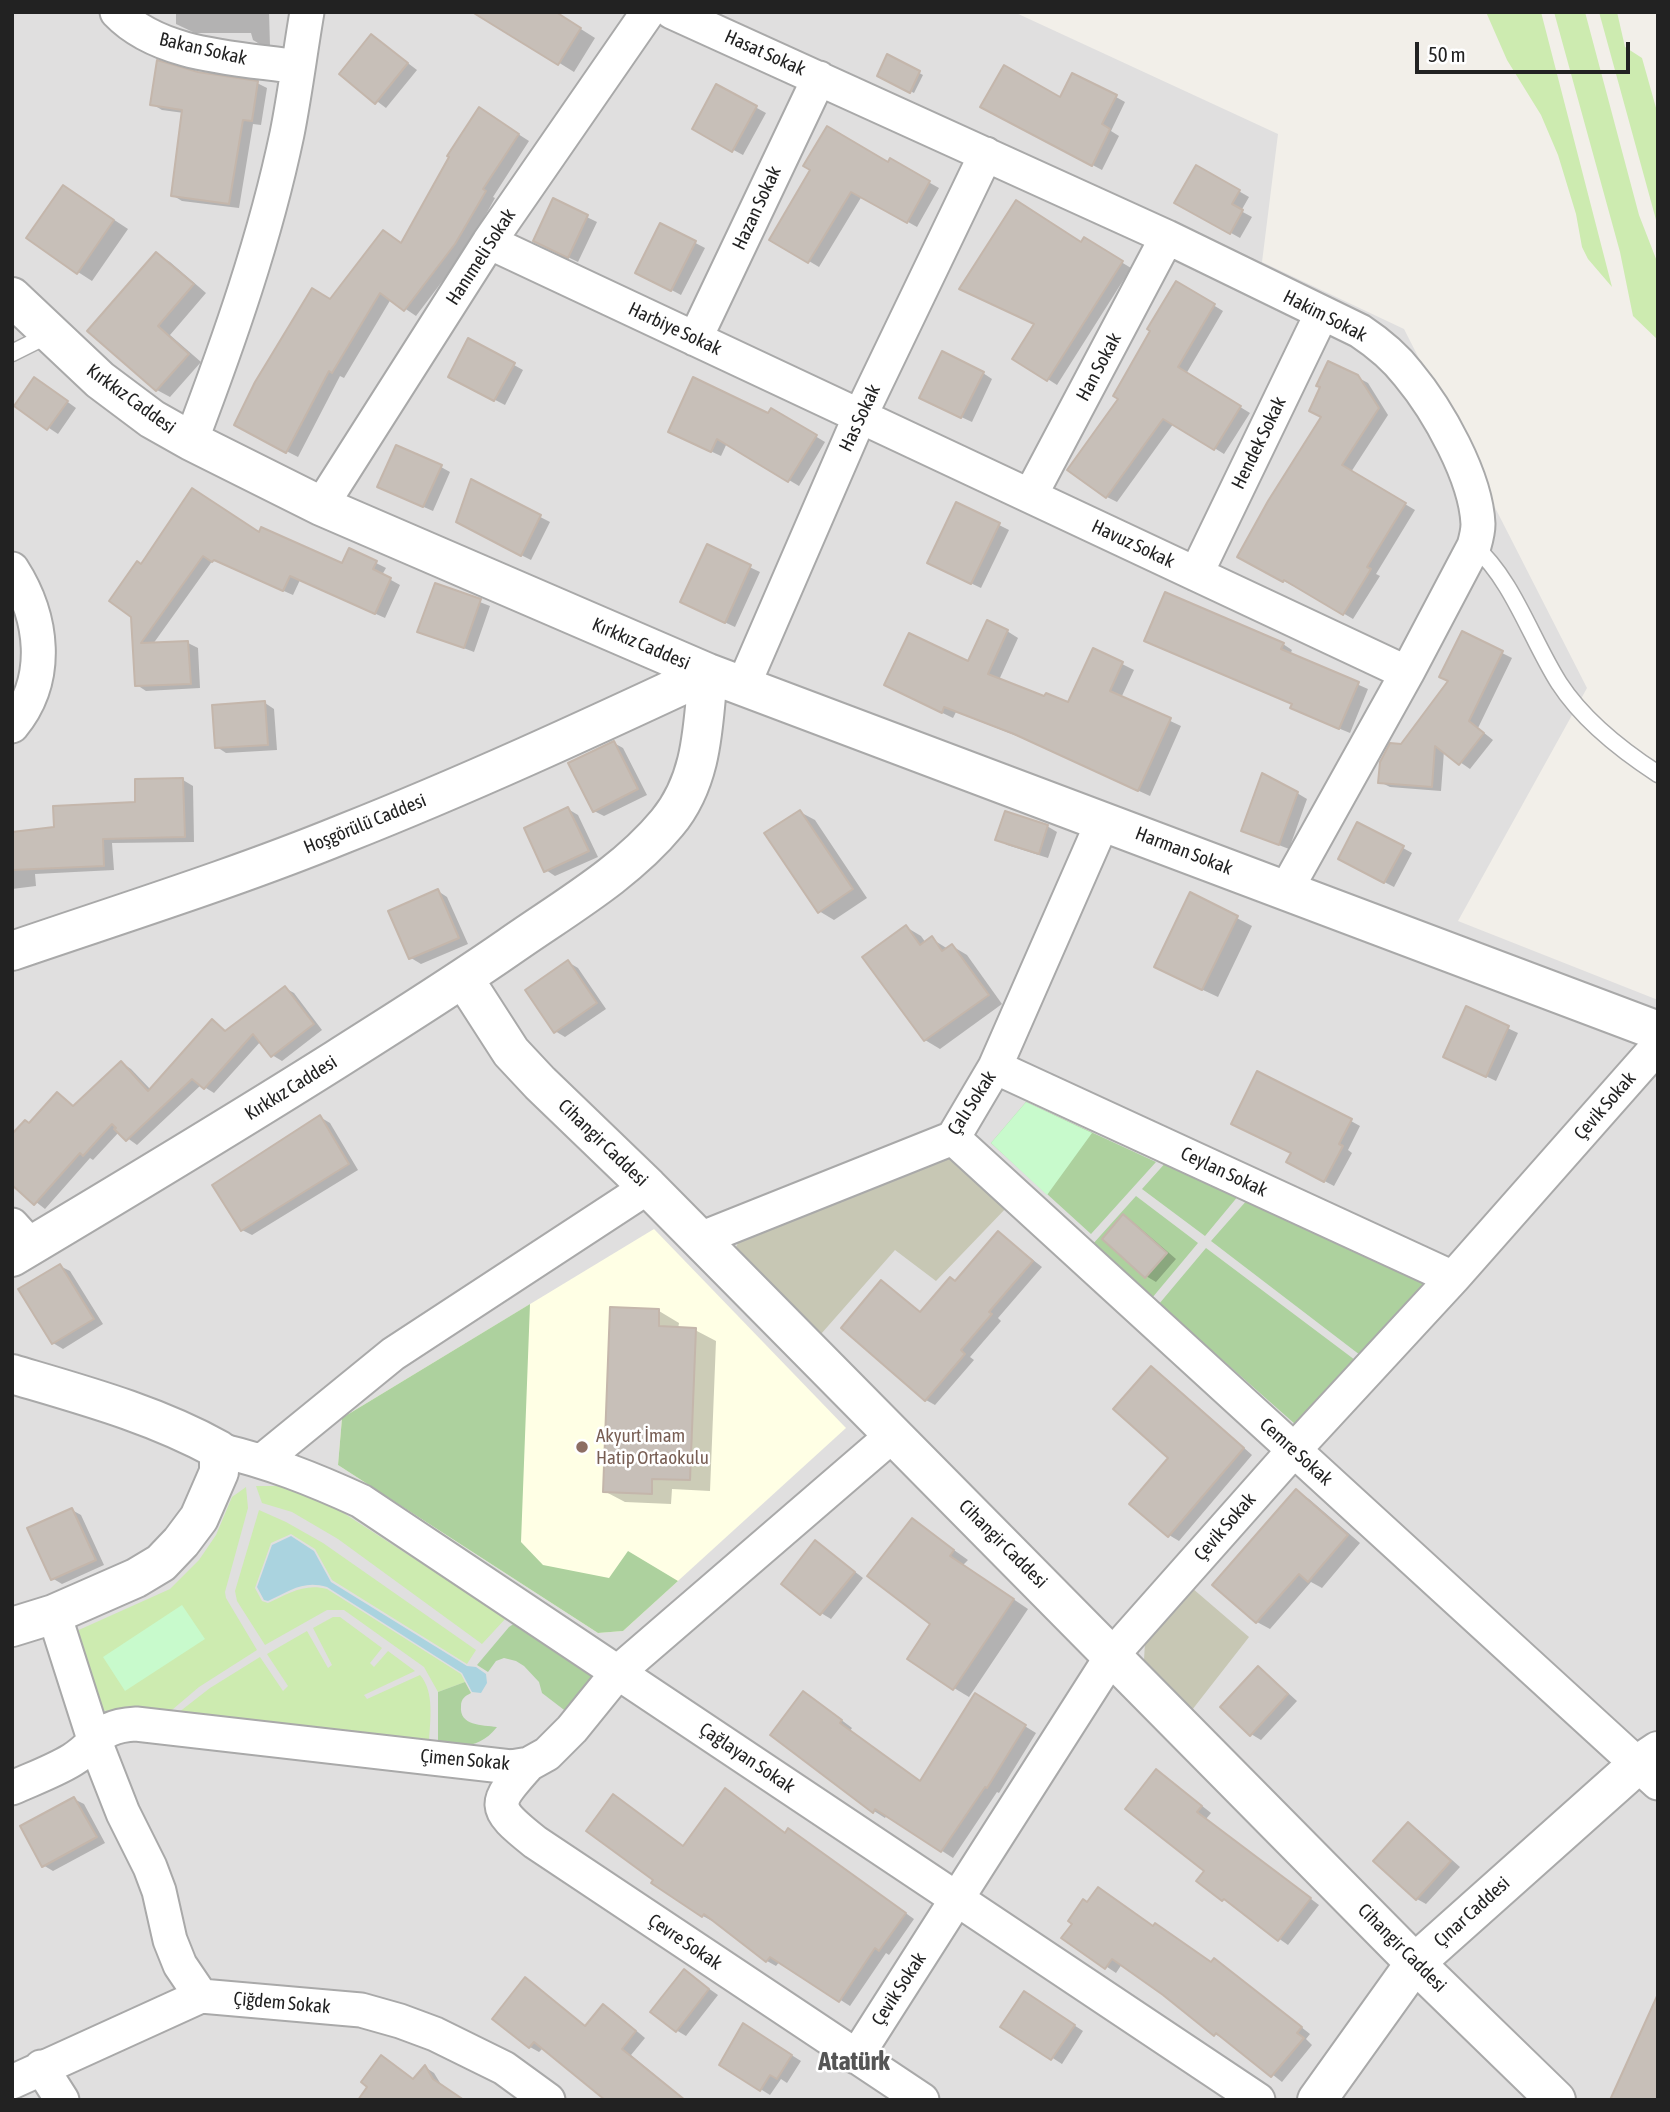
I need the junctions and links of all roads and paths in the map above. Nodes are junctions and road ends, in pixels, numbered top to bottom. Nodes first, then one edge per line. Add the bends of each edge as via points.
1 (117, 12) edge
2 (307, 12) edge
3 (648, 12) edge
4 (672, 12) edge
5 (298, 67) junction
6 (820, 78) junction
7 (986, 154) junction
8 (1167, 237) junction
9 (489, 242) junction
10 (12, 297) edge
11 (1322, 313) junction
12 (50, 334) junction
13 (695, 339) junction
14 (12, 353) edge
15 (860, 416) junction
16 (191, 442) junction
17 (1030, 496) junction
18 (321, 506) junction
19 (1474, 546) junction
20 (12, 569) edge
21 (1196, 574) junction
22 (1407, 673) junction
23 (725, 680) junction
24 (12, 726) edge
25 (1658, 774) edge
26 (1103, 821) junction
27 (1286, 890) junction
28 (15, 946) edge
29 (464, 979) junction
30 (1658, 1031) edge
31 (1658, 1046) edge
32 (995, 1067) junction
33 (953, 1138) junction
34 (648, 1187) junction
35 (700, 1239) junction
36 (19, 1243) edge
37 (1453, 1278) junction
38 (12, 1374) edge
39 (894, 1434) junction
40 (219, 1450) junction
41 (1294, 1450) junction
42 (263, 1460) junction
43 (54, 1614) junction
44 (12, 1627) edge
45 (1113, 1654) junction
46 (619, 1671) junction
47 (94, 1739) junction
48 (529, 1764) junction
49 (1651, 1766) edge
50 (12, 1788) edge
51 (956, 1900) junction
52 (1415, 1962) junction
53 (201, 1996) junction
54 (856, 2057) junction
55 (27, 2074) edge
56 (62, 2100) edge
57 (548, 2100) edge
58 (922, 2100) edge
59 (1258, 2100) edge
60 (1317, 2100) edge
61 (1556, 2100) edge

1 - 5 street, Bakan Sokak via 139,32 161,42
2 - 5 street
3 - 9 street, Hanımeli Sokak
4 - 6 street, Hasat Sokak
5 - 16 street via 287,134 257,253
6 - 7 street, Hakim Sokak
6 - 13 street, Hazan Sokak
7 - 8 street, Hakim Sokak
7 - 15 street, Has Sokak
8 - 11 street, Hakim Sokak
8 - 17 street, Han Sokak
9 - 13 street, Harbiye Sokak
9 - 18 street, Hanımeli Sokak
10 - 12 street, Kırkkız Caddesi
11 - 19 street, Hakim Sokak via 1381,345 1426,397 1467,479 1479,526
11 - 21 street, Hendek Sokak
12 - 14 lane
12 - 16 street, Kırkkız Caddesi via 100,380
13 - 15 street, Harbiye Sokak
15 - 17 street, Havuz Sokak
15 - 23 street, Has Sokak
16 - 18 street, Kırkkız Caddesi
17 - 21 street, Havuz Sokak
18 - 23 street, Kırkkız Caddesi
19 - 22 street, Hakim Sokak
19 - 25 lane via 1493,564 1577,706 1616,744
20 - 24 street via 33,612 39,641 34,688
21 - 22 street, Havuz Sokak
22 - 27 street, Hakim Sokak
23 - 26 street, Harman Sokak
23 - 28 street, Hoşgörülü Caddesi via 263,865
23 - 29 street, Kırkkız Caddesi via 689,786 668,822 597,885
26 - 27 street, Harman Sokak
26 - 32 street, Çalı Sokak
27 - 30 street, Harman Sokak
29 - 34 street, Cihangir Caddesi via 511,1052
29 - 36 street, Kırkkız Caddesi via 186,1154
31 - 37 street, Çevik Sokak
32 - 33 street, Çalı Sokak
32 - 37 street, Ceylan Sokak
33 - 35 street, Çalı Sokak
33 - 41 street, Cemre Sokak
34 - 35 street, Cihangir Caddesi
34 - 42 street via 393,1354
35 - 39 street, Cihangir Caddesi
37 - 41 street, Çevik Sokak
38 - 40 street via 98,1399 188,1433
39 - 45 street, Cihangir Caddesi
39 - 46 street, Çimen Sokak
40 - 42 street, Çağlayan Sokak
40 - 43 street via 219,1472 199,1518 161,1563
41 - 45 street, Çevik Sokak
41 - 49 street, Cemre Sokak
42 - 46 street, Çağlayan Sokak via 361,1501
43 - 44 street
43 - 47 street
45 - 51 street, Çevik Sokak
45 - 52 street, Cihangir Caddesi
46 - 48 street, Çimen Sokak via 572,1729 547,1754
46 - 51 street, Çağlayan Sokak
47 - 48 street, Çimen Sokak via 106,1730 136,1724 511,1767
47 - 50 street, Çimen Sokak via 71,1760
47 - 53 street via 150,1867 180,1965
48 - 54 street, Çevre Sokak via 501,1800 509,1821
49 - 52 street, Çınar Caddesi
51 - 54 street, Çevik Sokak
51 - 59 street, Çağlayan Sokak
52 - 60 street, Çınar Caddesi
52 - 61 street, Cihangir Caddesi
53 - 55 street, Çiğdem Sokak
53 - 57 street, Çiğdem Sokak via 361,2010 400,2021 504,2068
54 - 58 street, Çevre Sokak
55 - 56 street

